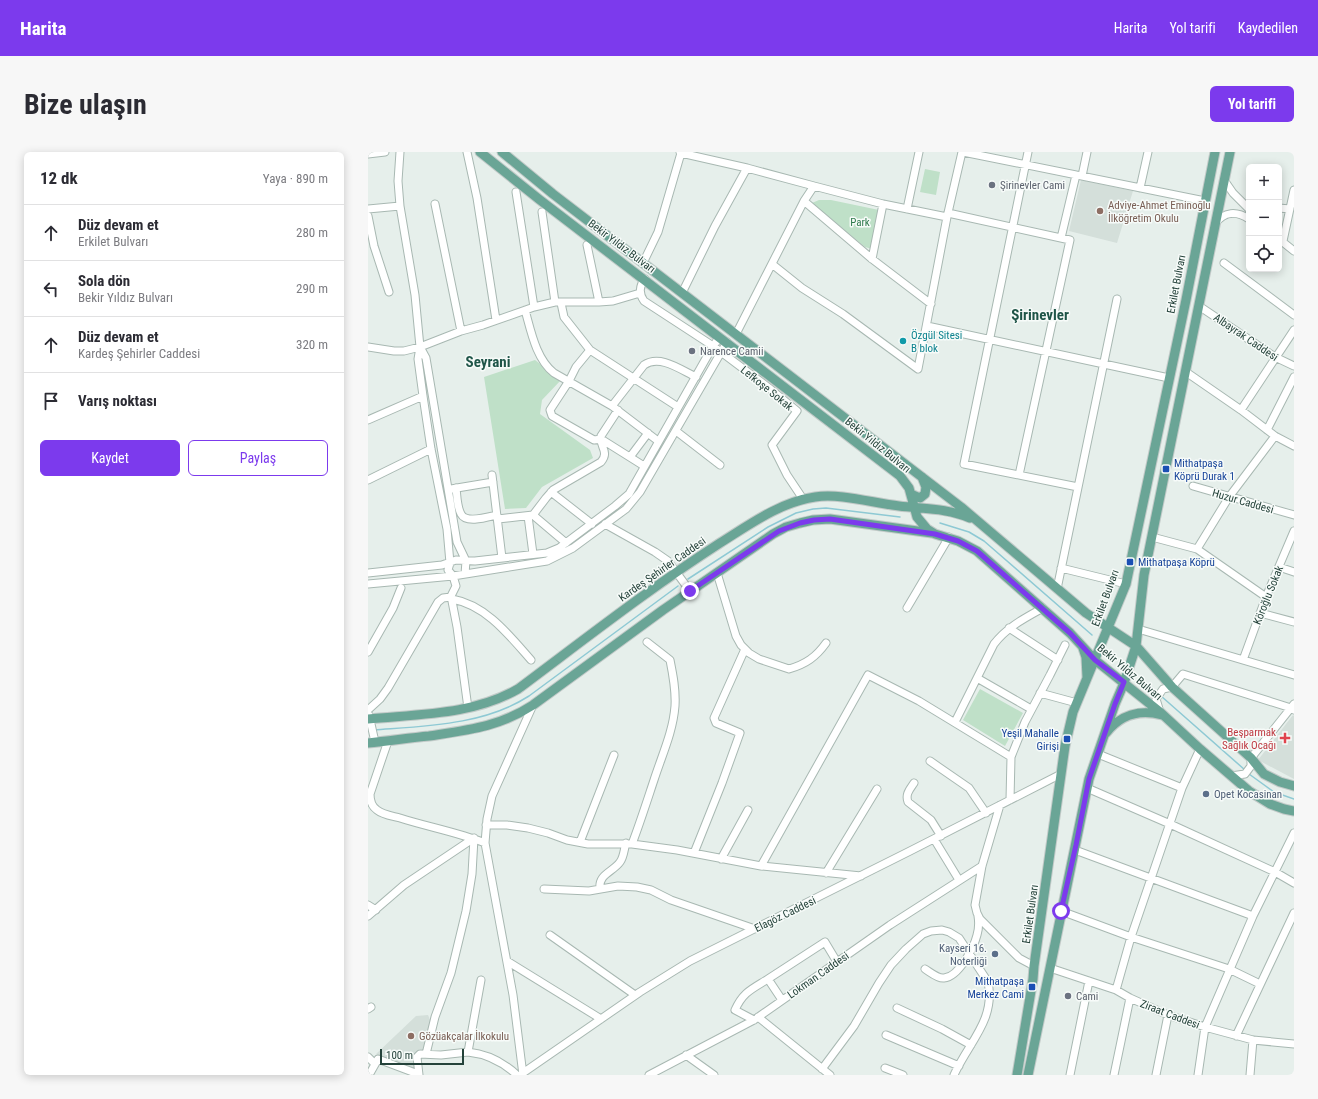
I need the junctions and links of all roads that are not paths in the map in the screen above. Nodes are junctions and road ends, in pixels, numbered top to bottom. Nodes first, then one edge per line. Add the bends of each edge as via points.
1 (385, 152) edge
2 (400, 152) edge
3 (466, 152) edge
4 (480, 152) edge
5 (502, 152) edge
6 (919, 152) edge
7 (962, 152) edge
8 (1028, 152) edge
9 (1087, 152) edge
10 (1148, 152) edge
11 (1215, 152) edge
12 (1230, 152) edge
13 (681, 153) edge
14 (368, 154) edge
15 (1025, 165) junction
16 (747, 168) junction
17 (1079, 176) junction
18 (1224, 180) junction
19 (814, 186) junction
20 (1140, 188) junction
21 (1294, 190) edge
22 (516, 192) dead end
23 (804, 201) junction
24 (1205, 201) junction
25 (1245, 203) edge
26 (435, 204) dead end
27 (883, 204) junction
28 (400, 206) junction
29 (368, 208) edge
30 (1282, 208) edge
31 (907, 209) junction
32 (1290, 209) junction
33 (542, 212) dead end
34 (947, 215) junction
35 (368, 216) edge
36 (1246, 218) edge
37 (1215, 224) junction
38 (1012, 227) junction
39 (1281, 236) edge
40 (1061, 238) junction
41 (1282, 241) edge
42 (587, 245) dead end
43 (1294, 250) edge
44 (872, 259) junction
45 (643, 263) junction
46 (1224, 263) dead end
47 (772, 264) junction
48 (645, 279) junction
49 (389, 292) dead end
50 (640, 293) junction
51 (682, 293) junction
52 (1117, 299) dead end
53 (558, 302) junction
54 (599, 302) junction
55 (931, 304) junction
56 (1199, 306) junction
57 (534, 307) junction
58 (525, 310) junction
59 (1294, 315) edge
60 (496, 320) junction
61 (927, 326) junction
62 (1294, 330) edge
63 (461, 331) junction
64 (736, 334) junction
65 (723, 339) junction
66 (989, 340) junction
67 (713, 346) junction
68 (368, 347) edge
69 (420, 347) junction
70 (590, 350) junction
71 (721, 352) junction
72 (1046, 352) junction
73 (1275, 358) junction
74 (1103, 364) junction
75 (1294, 366) edge
76 (1186, 372) junction
77 (696, 377) junction
78 (1294, 377) edge
79 (634, 378) junction
80 (1169, 378) junction
81 (569, 381) junction
82 (423, 396) junction
83 (678, 407) junction
84 (615, 408) junction
85 (1241, 410) junction
86 (368, 420) edge
87 (1267, 430) junction
88 (676, 431) junction
89 (648, 432) junction
90 (1275, 436) junction
91 (601, 439) junction
92 (658, 441) junction
93 (1294, 446) edge
94 (431, 450) junction
95 (630, 457) junction
96 (720, 464) dead end
97 (644, 466) junction
98 (1019, 475) junction
99 (922, 477) junction
100 (368, 480) edge
101 (1193, 486) dead end
102 (1078, 487) junction
103 (452, 489) junction
104 (551, 492) junction
105 (911, 494) junction
106 (1229, 497) junction
107 (804, 499) junction
108 (914, 507) junction
109 (531, 515) junction
110 (1294, 515) edge
111 (498, 517) junction
112 (592, 524) junction
113 (605, 524) junction
114 (983, 526) junction
115 (1294, 531) edge
116 (935, 534) junction
117 (1152, 537) junction
118 (949, 538) junction
119 (566, 543) junction
120 (1197, 549) junction
121 (533, 554) junction
122 (502, 558) junction
123 (466, 560) junction
124 (450, 563) junction
125 (1279, 567) junction
126 (1061, 568) junction
127 (676, 572) junction
128 (1294, 572) edge
129 (368, 573) edge
130 (717, 573) junction
131 (465, 574) junction
132 (453, 576) junction
133 (368, 584) edge
134 (1126, 584) junction
135 (401, 588) dead end
136 (1057, 589) junction
137 (690, 591) junction
138 (1266, 597) junction
139 (451, 598) junction
140 (907, 608) dead end
141 (1043, 608) junction
142 (1260, 613) junction
143 (1294, 622) edge
144 (1009, 628) junction
145 (1108, 628) junction
146 (1138, 630) junction
147 (647, 642) dead end
148 (826, 643) dead end
149 (1065, 644) dead end
150 (1136, 646) junction
151 (1083, 647) junction
152 (745, 649) junction
153 (368, 652) edge
154 (531, 660) dead end
155 (1058, 660) junction
156 (1095, 660) junction
157 (1243, 660) junction
158 (1294, 675) edge
159 (977, 678) junction
160 (1086, 681) junction
161 (1124, 682) junction
162 (1167, 688) junction
163 (1040, 693) junction
164 (1077, 703) junction
165 (534, 705) junction
166 (1293, 707) edge
167 (468, 708) junction
168 (1031, 709) junction
169 (1162, 714) junction
170 (369, 715) edge
171 (954, 722) junction
172 (1104, 736) junction
173 (388, 741) junction
174 (371, 743) edge
175 (1200, 749) junction
176 (1098, 754) junction
177 (614, 755) dead end
178 (1011, 757) junction
179 (930, 760) dead end
180 (1251, 762) junction
181 (1062, 774) junction
182 (1231, 776) junction
183 (914, 783) dead end
184 (1294, 786) edge
185 (1087, 788) junction
186 (1182, 788) junction
187 (877, 789) dead end
188 (369, 799) edge
189 (1010, 800) junction
190 (1000, 806) junction
191 (748, 810) dead end
192 (1294, 811) edge
193 (986, 813) junction
194 (1170, 824) junction
195 (486, 825) junction
196 (1294, 833) edge
197 (941, 836) junction
198 (474, 838) junction
199 (934, 839) junction
200 (580, 842) junction
201 (485, 843) junction
202 (629, 844) junction
203 (1075, 850) junction
204 (694, 853) junction
205 (721, 859) junction
206 (761, 866) junction
207 (982, 866) junction
208 (1275, 872) junction
209 (826, 873) junction
210 (861, 876) junction
211 (1151, 879) junction
212 (959, 880) junction
213 (1294, 883) edge
214 (544, 889) dead end
215 (600, 889) junction
216 (368, 905) edge
217 (376, 910) junction
218 (1061, 911) junction
219 (1294, 913) edge
220 (368, 916) edge
221 (978, 916) junction
222 (1253, 916) junction
223 (755, 929) junction
224 (550, 935) dead end
225 (1131, 937) junction
226 (969, 953) junction
227 (507, 961) junction
228 (837, 962) junction
229 (1034, 966) junction
230 (1050, 968) junction
231 (924, 969) dead end
232 (1229, 970) junction
233 (768, 979) junction
234 (481, 980) dead end
235 (1089, 981) junction
236 (1260, 984) junction
237 (1116, 990) junction
238 (635, 995) junction
239 (1130, 998) junction
240 (782, 1000) junction
241 (897, 1008) dead end
242 (1168, 1015) junction
243 (756, 1018) junction
244 (601, 1019) junction
245 (1205, 1027) junction
246 (886, 1035) dead end
247 (1236, 1036) junction
248 (1253, 1040) junction
249 (1294, 1044) edge
250 (971, 1045) junction
251 (468, 1052) junction
252 (426, 1054) junction
253 (686, 1055) junction
254 (368, 1057) edge
255 (375, 1064) junction
256 (959, 1066) junction
257 (885, 1068) dead end
258 (822, 1069) junction
259 (418, 1074) edge
260 (520, 1074) edge
261 (369, 1075) edge
262 (649, 1075) edge
263 (714, 1075) edge
264 (830, 1075) edge
265 (903, 1075) edge
266 (954, 1075) edge
267 (1017, 1075) edge
268 (1028, 1075) edge
269 (1070, 1075) edge
270 (1114, 1075) edge
271 (1156, 1075) edge
272 (1198, 1075) edge
273 (1250, 1075) edge

1 - 14 street
2 - 28 street
3 - 60 street via 477,198
4 - 48 main road, Bekir Yıldız Bulvarı
5 - 45 main road, Bekir Yıldız Bulvarı
6 - 31 street
7 - 15 street
7 - 34 street
8 - 15 street
9 - 17 street
10 - 20 street
11 - 24 main road, Erkilet Bulvarı
12 - 18 main road
13 - 16 street
13 - 45 street via 658,232
15 - 17 street
15 - 38 street
16 - 19 street
16 - 51 street
17 - 20 street
17 - 40 street
18 - 25 street via 1233,193
18 - 37 main road
19 - 23 street
19 - 27 street
20 - 24 street
21 - 32 street
22 - 57 street
23 - 44 street
23 - 47 street
24 - 80 main road, Erkilet Bulvarı
26 - 63 street
27 - 31 street
27 - 44 street
28 - 29 street
28 - 69 street via 415,295
30 - 32 street
31 - 34 street
32 - 39 street
33 - 53 street
34 - 38 street
34 - 55 street
35 - 49 street via 374,246
36 - 37 street via 1232,213
37 - 56 main road
38 - 40 street
38 - 66 street
40 - 72 street via 1070,240
41 - 43 street
42 - 54 street
44 - 55 street
45 - 51 main road, Bekir Yıldız Bulvarı
46 - 59 street
47 - 61 street via 918,369
47 - 64 street
48 - 50 street
48 - 65 main road, Bekir Yıldız Bulvarı
50 - 54 street via 613,301
50 - 67 street, Lefkoşe Sokak via 644,302
51 - 64 main road, Bekir Yıldız Bulvarı
52 - 74 street
53 - 54 street
53 - 57 street
53 - 70 street via 564,317
55 - 61 street
56 - 73 street, Albayrak Caddesi
56 - 76 main road
57 - 58 street
58 - 60 street
58 - 81 street via 541,359 550,370
60 - 63 street
61 - 66 street
62 - 73 street
63 - 69 street
64 - 99 main road, Bekir Yıldız Bulvarı
65 - 67 street
65 - 71 street
65 - 105 main road, Bekir Yıldız Bulvarı via 900,476
66 - 72 street
66 - 98 street via 964,464
67 - 71 street, Lefkoşe Sokak
67 - 77 street
68 - 69 street via 394,351
69 - 82 street via 418,359
69 - 103 street via 426,358
70 - 79 street
70 - 81 street via 576,367
71 - 88 street
71 - 107 street, Lefkoşe Sokak via 797,411 772,445 787,475
72 - 74 street
72 - 98 street
73 - 75 street, Albayrak Caddesi
73 - 85 street
74 - 80 street
74 - 102 street
76 - 85 street
76 - 117 main road
77 - 79 street via 666,363 655,361 646,364
77 - 83 street
78 - 87 street
79 - 83 street
79 - 84 street
80 - 134 main road, Erkilet Bulvarı
81 - 84 street
81 - 91 street via 550,414 594,440
82 - 86 street
82 - 94 street
83 - 92 street
84 - 89 street
84 - 91 street
85 - 87 street
87 - 90 street
88 - 96 street
88 - 113 street via 640,492 626,509
89 - 92 street
89 - 95 street
90 - 93 street
90 - 106 street
91 - 95 street
91 - 104 street via 605,452 601,462
92 - 97 street
94 - 100 street
94 - 124 street via 447,529
95 - 97 street
97 - 112 street via 629,494
98 - 102 street
99 - 105 main road via 926,487 925,494 920,498
99 - 114 main road, Bekir Yıldız Bulvarı
101 - 106 street, Huzur Caddesi
102 - 126 street
103 - 111 street via 464,518 470,520
103 - 111 street via 492,478
103 - 123 street via 457,542
104 - 109 street
104 - 112 street
105 - 108 main road, Bekir Yıldız Bulvarı
106 - 110 street, Huzur Caddesi
106 - 120 street
107 - 108 main road, Kardeş Şehirler Caddesi via 831,496
107 - 127 main road, Kardeş Şehirler Caddesi via 760,518
108 - 114 main road, Kardeş Şehirler Caddesi via 951,511
108 - 116 main road, Bekir Yıldız Bulvarı via 920,522
109 - 111 street
109 - 119 street
109 - 121 street
111 - 122 street
112 - 119 street
113 - 127 street via 662,556
113 - 131 street via 573,548 547,561
114 - 136 main road, Bekir Yıldız Bulvarı
115 - 125 street, Köroğlu Sokak
116 - 118 main road, Bekir Yıldız Bulvarı
116 - 130 main road via 830,519 807,521 772,534
117 - 120 street
117 - 146 main road via 1144,575
118 - 140 street
118 - 141 main road, Bekir Yıldız Bulvarı via 977,551
119 - 121 street via 547,553
120 - 138 street
121 - 122 street
122 - 123 street
123 - 124 street
123 - 131 street
124 - 129 street
124 - 132 street via 448,570
125 - 128 street
125 - 138 street, Köroğlu Sokak
126 - 134 street
126 - 136 street
127 - 137 street
127 - 167 main road, Kardeş Şehirler Caddesi via 518,688 491,702
130 - 137 main road
130 - 152 street via 736,636
131 - 132 street
132 - 133 street
132 - 139 street via 456,586
134 - 145 main road, Erkilet Bulvarı
135 - 153 street via 394,608
136 - 145 main road, Bekir Yıldız Bulvarı
137 - 165 main road
138 - 142 street, Köroğlu Sokak
139 - 154 street via 469,604 492,619
139 - 167 street
139 - 170 street via 443,598 438,602 388,688
141 - 144 street
141 - 151 main road, Bekir Yıldız Bulvarı
142 - 143 street
142 - 157 street, Köroğlu Sokak
144 - 155 street
144 - 159 street via 994,644
145 - 150 main road, Bekir Yıldız Bulvarı
145 - 156 main road, Erkilet Bulvarı
146 - 150 main road
146 - 157 street
147 - 202 street via 670,660 675,706 670,733 645,810
148 - 152 street via 813,658 789,669 759,659
149 - 155 street
150 - 161 main road
150 - 162 main road, Bekir Yıldız Bulvarı
151 - 156 main road, Bekir Yıldız Bulvarı
151 - 160 main road via 1087,665
152 - 204 street via 714,718 716,723 740,733
155 - 163 street
156 - 160 main road, Erkilet Bulvarı
156 - 161 main road, Bekir Yıldız Bulvarı
157 - 158 street
159 - 168 street
159 - 171 street
160 - 164 main road, Erkilet Bulvarı
161 - 169 main road, Bekir Yıldız Bulvarı
161 - 172 main road
162 - 166 street via 1183,674
162 - 169 street via 1156,699
162 - 180 main road, Bekir Yıldız Bulvarı
163 - 164 street
163 - 168 street
164 - 181 main road, Erkilet Bulvarı via 1065,746
165 - 173 main road via 506,720 471,730
165 - 195 street via 494,792
166 - 180 street
167 - 170 main road, Kardeş Şehirler Caddesi via 427,714
168 - 178 street
169 - 172 main road via 1131,714 1117,722
169 - 175 main road, Bekir Yıldız Bulvarı
170 - 174 street
171 - 178 street
171 - 206 street via 868,675
172 - 176 main road
173 - 174 main road
173 - 188 street
175 - 182 main road, Bekir Yıldız Bulvarı
175 - 186 street
176 - 185 main road
176 - 186 street
177 - 200 street
178 - 189 street
179 - 193 street via 969,788
180 - 182 street via 1245,774
180 - 184 main road, Bekir Yıldız Bulvarı via 1264,774
181 - 189 street, Elagöz Caddesi
181 - 229 main road, Erkilet Bulvarı
182 - 192 main road, Bekir Yıldız Bulvarı via 1263,801
183 - 197 street via 907,796 908,802 931,820
185 - 194 street
185 - 203 main road
186 - 194 street
187 - 209 street
188 - 198 street via 380,812
189 - 190 street, Elagöz Caddesi
190 - 193 street, Elagöz Caddesi
190 - 207 street
191 - 205 street
193 - 197 street, Elagöz Caddesi
194 - 208 street
194 - 211 street
195 - 200 street via 528,828
195 - 201 street
196 - 208 street
197 - 199 street, Elagöz Caddesi
198 - 201 street
198 - 217 street via 404,885
198 - 252 street via 466,911 451,973 435,1016
199 - 210 street, Elagöz Caddesi
199 - 212 street
200 - 202 street
201 - 227 street
202 - 204 street
202 - 215 street via 621,860 602,878
203 - 211 street
203 - 218 main road
204 - 205 street
205 - 206 street
206 - 209 street
207 - 212 street, Lokman Caddesi
207 - 221 street via 975,905
208 - 213 street
208 - 222 street
209 - 210 street
210 - 223 street, Elagöz Caddesi
211 - 222 street
211 - 225 street
212 - 228 street, Lokman Caddesi
214 - 215 street
215 - 223 street via 618,886 643,888
216 - 217 street
217 - 220 street
218 - 225 street
218 - 230 main road
219 - 236 street
221 - 226 street via 977,935
221 - 229 street via 1019,958
222 - 232 street
223 - 238 street, Elagöz Caddesi via 690,962
224 - 238 street
225 - 232 street
225 - 237 street
226 - 231 street via 960,969 947,978
226 - 250 street via 988,982 990,994 986,1016
226 - 258 street via 959,938 946,931 930,931 920,936 885,974 854,1026
227 - 244 street
227 - 260 street via 513,994
228 - 233 street via 825,942
228 - 240 street, Lokman Caddesi
229 - 267 main road, Erkilet Bulvarı via 1034,979
230 - 235 street, Ziraat Caddesi
230 - 268 main road
232 - 236 street
232 - 245 street
233 - 240 street
233 - 243 street via 743,995 735,1010
234 - 251 street
235 - 237 street, Ziraat Caddesi
235 - 269 street
236 - 247 street
237 - 239 street, Ziraat Caddesi
238 - 244 street, Elagöz Caddesi
239 - 242 street, Ziraat Caddesi
239 - 270 street
240 - 243 street, Lokman Caddesi
241 - 250 street
242 - 245 street, Ziraat Caddesi
242 - 271 street
243 - 253 street, Lokman Caddesi
243 - 258 street
244 - 260 street, Elagöz Caddesi
245 - 247 street, Ziraat Caddesi
245 - 272 street
246 - 256 street
247 - 248 street, Ziraat Caddesi
248 - 249 street, Ziraat Caddesi
248 - 273 street
250 - 256 street
251 - 252 street
251 - 260 street via 494,1059
252 - 259 street via 421,1053 418,1056
253 - 262 street, Lokman Caddesi
253 - 263 street
254 - 255 street
255 - 259 street via 378,1059
255 - 261 street
256 - 266 street
257 - 265 street
258 - 264 street

